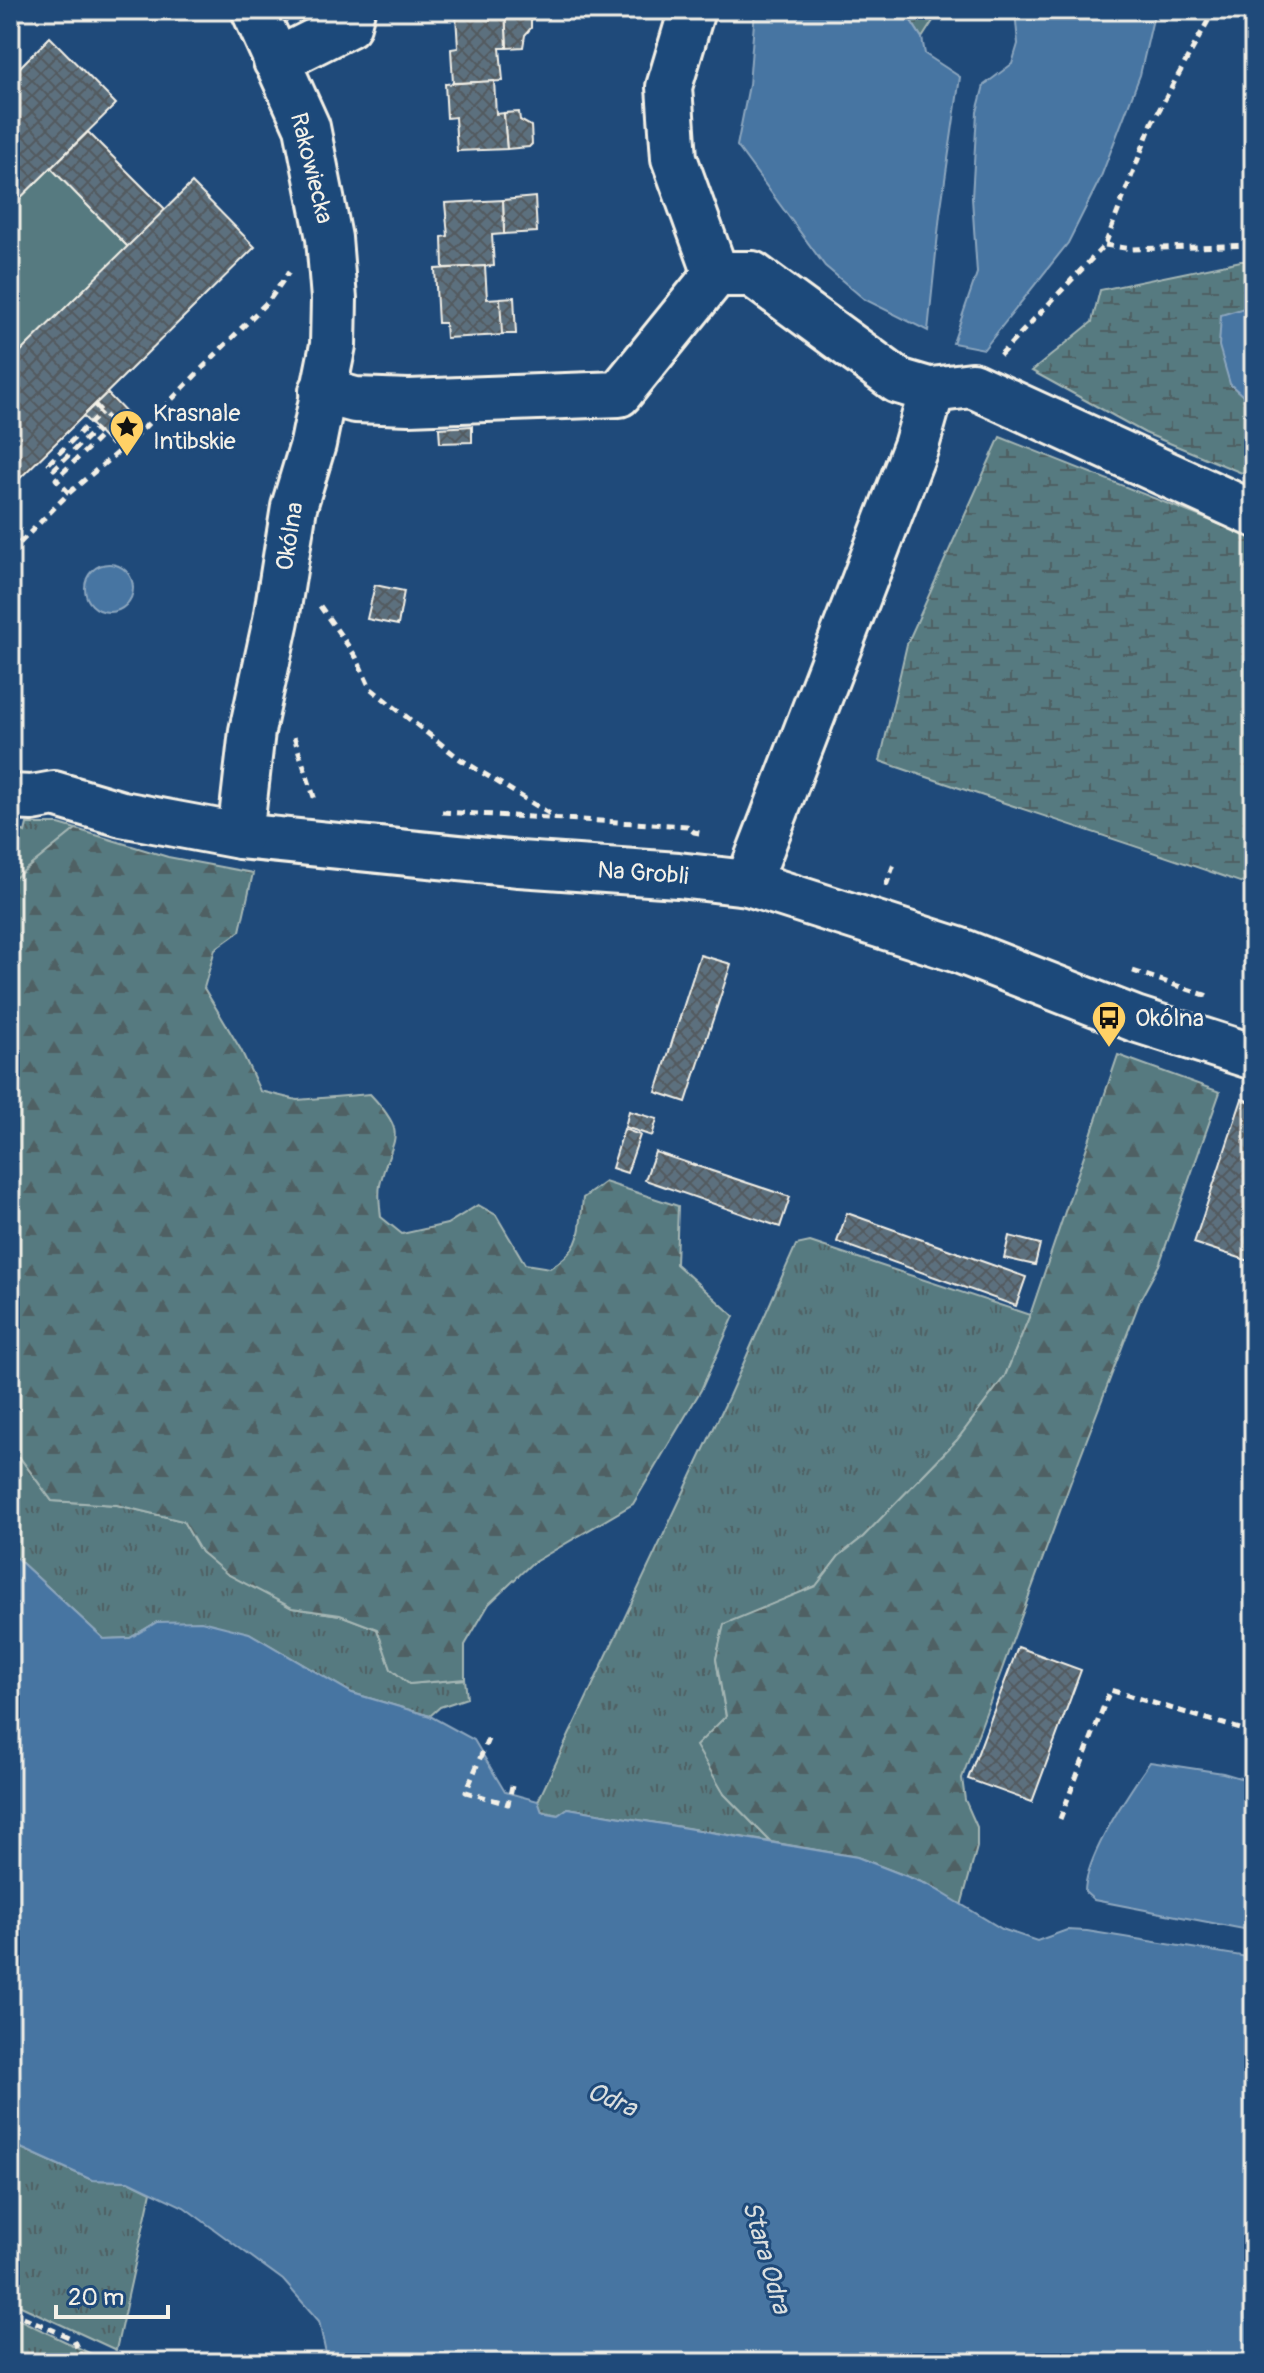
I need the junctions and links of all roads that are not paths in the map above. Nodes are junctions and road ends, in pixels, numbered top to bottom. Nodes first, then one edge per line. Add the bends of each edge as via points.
1 (254, 10) edge
2 (352, 10) edge
3 (692, 10) edge
4 (276, 61) junction
5 (329, 238) joint
6 (716, 274) junction
7 (952, 388) junction
8 (322, 391) junction
9 (1254, 514) edge
10 (10, 771) edge
11 (54, 794) junction
12 (10, 797) edge
13 (240, 836) junction
14 (748, 883) junction
15 (1254, 1057) edge

1 - 4 street, Rakowiecka
2 - 4 street via 348,25
3 - 6 street via 669,87 674,158
4 - 5 street, Rakowiecka via 307,127
5 - 8 street, Okólna via 333,345
6 - 7 street via 752,274 898,381
6 - 8 street via 619,394 409,402 355,400
7 - 9 street
7 - 14 street via 916,446
8 - 13 street, Okólna via 294,507 252,731
10 - 11 street
11 - 12 street, Na Grobli
11 - 13 street, Na Grobli via 136,818
13 - 14 street, Na Grobli
14 - 15 street, Na Grobli via 958,950 1135,1019

